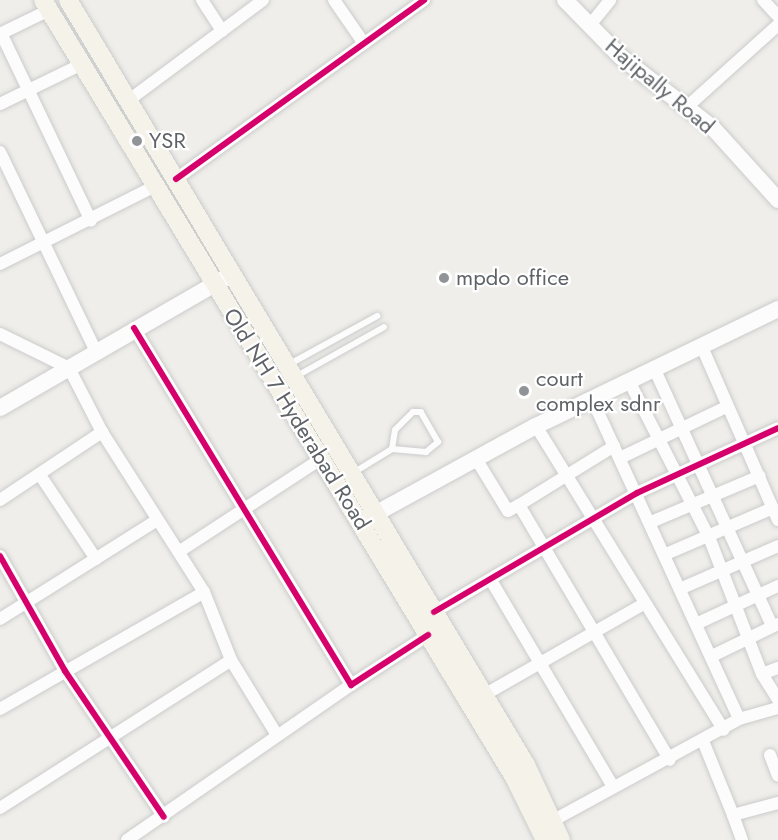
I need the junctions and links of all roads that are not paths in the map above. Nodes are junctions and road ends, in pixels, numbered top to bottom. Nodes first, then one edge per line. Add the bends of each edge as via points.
1 (68, 0) edge
2 (202, 0) edge
3 (263, 0) edge
4 (334, 0) edge
5 (424, 0) edge
6 (565, 0) edge
7 (610, 0) edge
8 (763, 0) edge
9 (46, 5) edge
10 (778, 16) edge
11 (590, 25) junction
12 (778, 25) edge
13 (222, 31) junction
14 (1, 33) edge
15 (363, 42) junction
16 (82, 64) junction
17 (28, 91) junction
18 (129, 100) junction
19 (0, 104) edge
20 (688, 106) junction
21 (0, 152) edge
22 (176, 180) junction
23 (155, 186) junction
24 (778, 200) edge
25 (91, 221) junction
26 (46, 243) junction
27 (0, 264) edge
28 (233, 274) junction
29 (214, 284) junction
30 (778, 309) edge
31 (377, 316) dead end
32 (384, 327) dead end
33 (134, 328) junction
34 (0, 334) edge
35 (702, 347) junction
36 (95, 349) junction
37 (69, 368) junction
38 (654, 368) junction
39 (289, 372) junction
40 (628, 381) junction
41 (592, 399) junction
42 (726, 406) junction
43 (0, 408) edge
44 (536, 426) junction
45 (681, 428) junction
46 (778, 428) edge
47 (102, 432) junction
48 (657, 440) junction
49 (743, 444) junction
50 (614, 446) junction
51 (392, 449) junction
52 (476, 457) junction
53 (322, 458) junction
54 (620, 458) junction
55 (698, 463) junction
56 (674, 474) junction
57 (40, 475) junction
58 (350, 475) junction
59 (567, 476) junction
60 (760, 476) junction
61 (637, 493) junction
62 (712, 496) junction
63 (0, 500) edge
64 (687, 504) junction
65 (519, 505) junction
66 (773, 508) junction
67 (242, 509) junction
68 (367, 518) junction
69 (594, 519) junction
70 (157, 520) junction
71 (778, 520) edge
72 (651, 522) junction
73 (726, 525) junction
74 (709, 537) junction
75 (778, 546) edge
76 (180, 551) junction
77 (544, 551) junction
78 (666, 554) junction
79 (0, 556) edge
80 (96, 559) junction
81 (742, 560) junction
82 (719, 571) junction
83 (492, 582) junction
84 (778, 586) edge
85 (682, 588) junction
86 (204, 592) junction
87 (758, 595) junction
88 (28, 602) junction
89 (645, 603) junction
90 (734, 606) junction
91 (434, 612) junction
92 (0, 620) edge
93 (696, 624) junction
94 (775, 625) edge
95 (597, 633) junction
96 (428, 635) junction
97 (747, 638) junction
98 (712, 656) junction
99 (231, 660) junction
100 (539, 663) junction
101 (778, 668) edge
102 (65, 670) junction
103 (762, 674) junction
104 (351, 685) junction
105 (484, 695) junction
106 (778, 700) edge
107 (778, 708) edge
108 (0, 709) edge
109 (739, 719) junction
110 (724, 730) junction
111 (277, 735) junction
112 (110, 737) junction
113 (703, 741) junction
114 (770, 755) dead end
115 (670, 760) junction
116 (778, 776) edge
117 (612, 785) junction
118 (778, 803) edge
119 (0, 808) edge
120 (733, 815) junction
121 (164, 817) junction
122 (554, 820) junction
123 (128, 840) edge
124 (545, 840) edge
125 (561, 840) edge
126 (742, 840) edge

1 - 18 main road, Old NH 7 Hyderabad Road
2 - 13 street
3 - 13 street
4 - 15 street
5 - 15 street
6 - 11 main road, Hajipally Road
7 - 11 street
8 - 10 street
9 - 14 street
9 - 16 main road, Old NH 7 Hyderabad Road
11 - 20 main road, Hajipally Road via 621,57
12 - 20 street
13 - 18 street
14 - 17 street
15 - 22 street
16 - 17 street
16 - 23 main road, Old NH 7 Hyderabad Road
17 - 19 street
17 - 25 street
18 - 22 main road, Old NH 7 Hyderabad Road
20 - 24 main road, Hajipally Road
21 - 26 street
22 - 28 main road, Old NH 7 Hyderabad Road
23 - 25 street
23 - 29 main road, Old NH 7 Hyderabad Road
25 - 26 street
26 - 27 street
26 - 36 street
28 - 29 main road
28 - 39 main road, Old NH 7 Hyderabad Road
29 - 33 main road
29 - 53 main road, Old NH 7 Hyderabad Road
30 - 35 main road
31 - 39 lane
32 - 39 lane
33 - 36 main road
33 - 67 street
34 - 37 street
35 - 38 main road
35 - 42 street
36 - 37 main road
37 - 43 main road
37 - 47 street
38 - 40 main road
38 - 45 street
39 - 58 main road, Old NH 7 Hyderabad Road
40 - 41 main road
40 - 48 street
41 - 44 main road
41 - 50 street
42 - 45 street
42 - 49 street
44 - 52 main road
44 - 59 street
45 - 48 street
45 - 55 street
46 - 49 street
47 - 57 street
47 - 70 street
48 - 54 street
48 - 56 street
49 - 55 street
49 - 60 street
50 - 54 street
50 - 59 street
51 - 51 lane via 395,430 413,412 421,412 438,442 426,452
51 - 58 lane
52 - 65 street via 508,511
52 - 68 main road
53 - 67 street
53 - 68 main road, Old NH 7 Hyderabad Road
54 - 61 street
55 - 56 street
55 - 62 street
56 - 61 street
56 - 64 street
57 - 63 street
57 - 80 street
58 - 68 main road, Old NH 7 Hyderabad Road
59 - 65 street
59 - 69 street
60 - 62 street
60 - 66 street
61 - 69 street
61 - 72 street
62 - 64 street
62 - 73 street
64 - 72 street
64 - 74 street
65 - 77 street
66 - 71 street
66 - 73 street
67 - 76 street
67 - 104 street
68 - 91 main road, Old NH 7 Hyderabad Road
68 - 96 main road, Old NH 7 Hyderabad Road
69 - 77 street
69 - 89 street
70 - 76 street
70 - 80 street
72 - 78 street
73 - 74 street
73 - 81 street
74 - 78 street
74 - 82 street
75 - 81 street
76 - 86 street
77 - 83 street
77 - 95 street
78 - 85 street
79 - 88 street
80 - 88 street
81 - 82 street
81 - 87 street
82 - 85 street
82 - 90 street
83 - 91 street
83 - 100 street
84 - 87 street
85 - 93 street
86 - 99 street
86 - 102 street
87 - 90 street
87 - 94 street
88 - 92 street
88 - 102 street
89 - 95 street
89 - 110 street
90 - 93 street
90 - 97 street
91 - 105 main road, Old NH 7 Hyderabad Road
93 - 98 street
94 - 97 street
95 - 100 street
95 - 115 street
96 - 104 street
96 - 124 main road, Old NH 7 Hyderabad Road via 514,777
97 - 98 street
97 - 103 street
98 - 109 street
99 - 111 street
99 - 112 street
100 - 105 street
100 - 117 street
101 - 103 street
102 - 108 street
102 - 112 street
103 - 106 street
104 - 111 street
105 - 122 main road, Old NH 7 Hyderabad Road
107 - 109 street
109 - 110 street
110 - 113 street
111 - 121 street
112 - 119 street
112 - 121 street
113 - 115 street
113 - 120 street
114 - 116 street
115 - 117 street
117 - 122 street
118 - 120 street
120 - 126 street
121 - 123 street
122 - 125 main road, Old NH 7 Hyderabad Road

